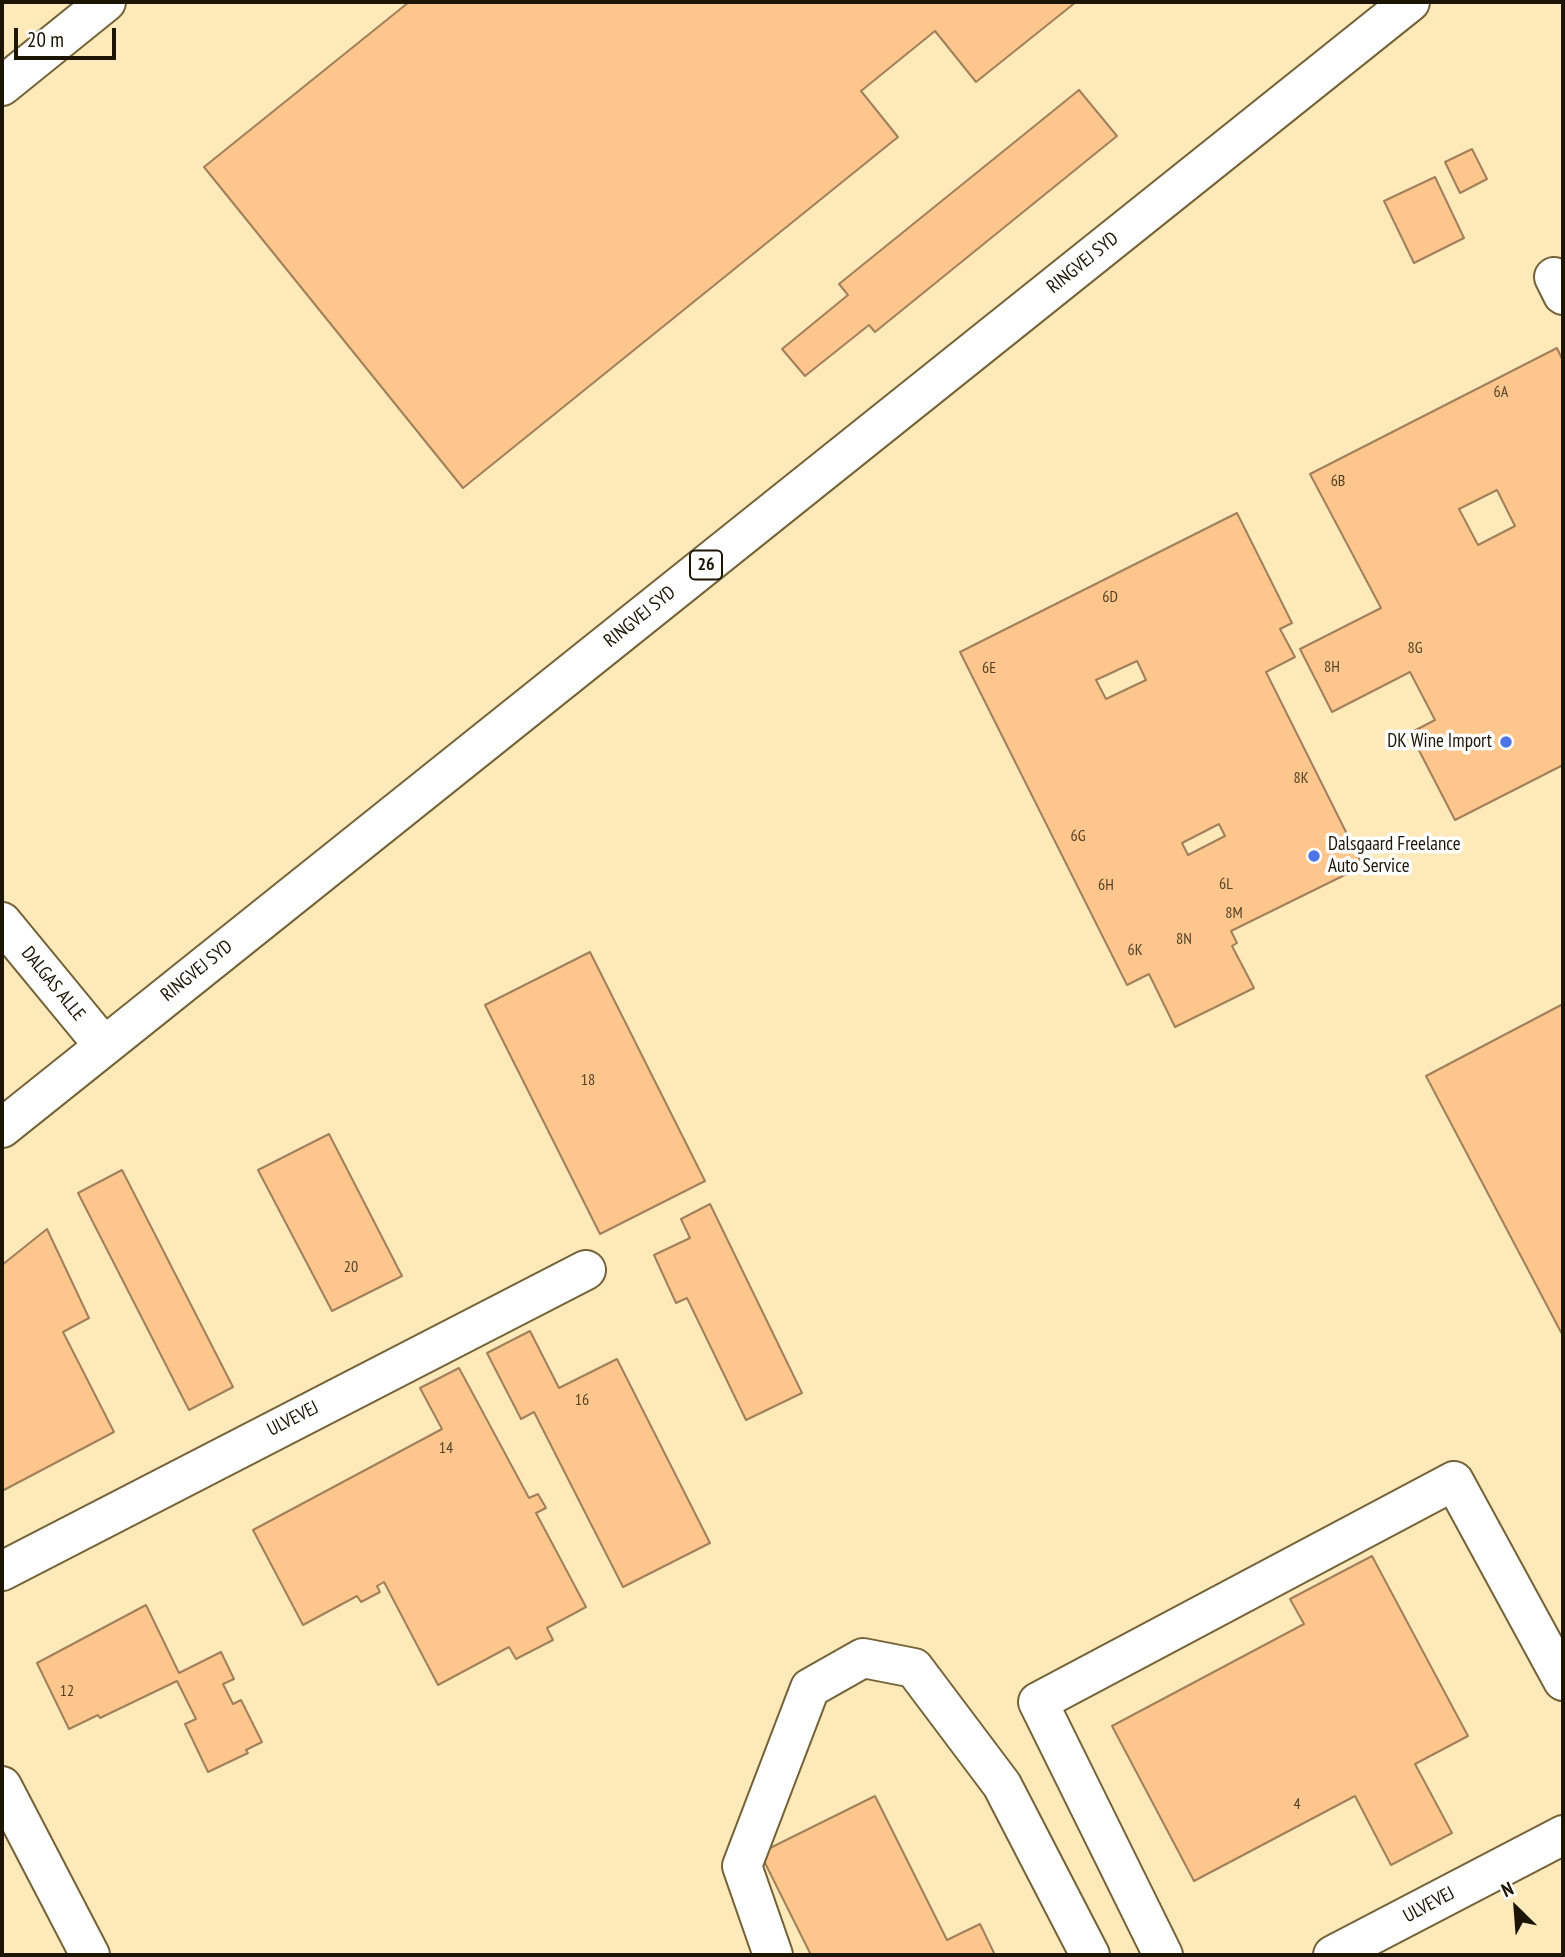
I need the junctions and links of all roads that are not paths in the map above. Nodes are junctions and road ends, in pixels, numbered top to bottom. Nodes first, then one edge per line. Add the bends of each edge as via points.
1 (106, 2) edge
2 (1410, 2) edge
3 (2, 86) edge
4 (2, 922) edge
5 (104, 1046) junction
6 (2, 1128) edge
7 (586, 1270) dead end
8 (2, 1572) edge
9 (1563, 1681) edge
10 (2, 1786) edge
11 (1563, 1835) edge
12 (90, 1955) edge
13 (773, 1955) edge
14 (1090, 1955) edge
15 (1163, 1955) edge
16 (1333, 1955) edge

1 - 3 main road
2 - 5 main road, RINGVEJ SYD / 26
4 - 5 main road, DALGAS ALLE
5 - 6 main road, RINGVEJ SYD / 26
7 - 8 main road, ULVEVEJ
9 - 15 main road via 1454,1480 1038,1702
10 - 12 main road
11 - 16 main road, ULVEVEJ
13 - 14 main road via 742,1866 810,1688 863,1658 914,1668 922,1678 1002,1785

